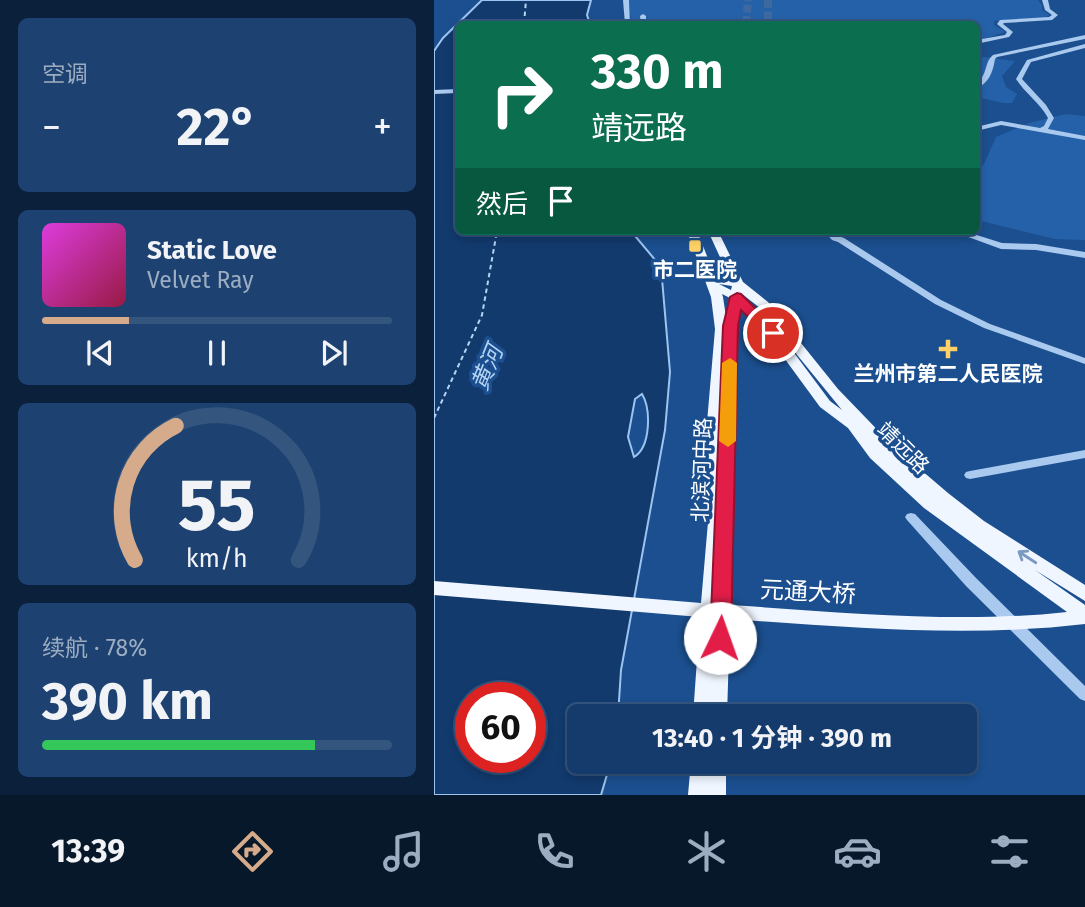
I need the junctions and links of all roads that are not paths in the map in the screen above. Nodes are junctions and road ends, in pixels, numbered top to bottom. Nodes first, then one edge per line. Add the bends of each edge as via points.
1 (1045, 0) edge
2 (623, 1) edge
3 (643, 16) dead end
4 (625, 21) edge
5 (644, 21) edge
6 (1085, 37) edge
7 (980, 41) edge
8 (1085, 46) edge
9 (980, 85) edge
10 (455, 91) edge
11 (434, 92) edge
12 (980, 128) edge
13 (1041, 130) junction
14 (1085, 138) edge
15 (693, 235) edge
16 (693, 235) edge
17 (715, 235) edge
18 (832, 235) edge
19 (968, 235) edge
20 (699, 247) junction
21 (1085, 255) edge
22 (713, 282) junction
23 (737, 291) junction
24 (1085, 361) edge
25 (853, 425) junction
26 (1085, 454) edge
27 (970, 475) dead end
28 (911, 517) dead end
29 (712, 555) junction
30 (434, 588) edge
31 (1085, 594) edge
32 (1085, 616) edge
33 (1085, 695) edge
34 (704, 704) edge
35 (717, 704) edge
36 (700, 774) edge
37 (716, 774) edge
38 (699, 795) edge
39 (715, 795) edge

1 - 7 street via 1053,18 1002,21 1010,32 1007,36
2 - 4 street
3 - 5 street
6 - 9 street via 995,56
8 - 13 street via 1037,57 1025,65 1018,79 1028,95 1045,105 1051,118
10 - 11 street
12 - 13 street via 1000,123
13 - 14 street
15 - 20 main road
16 - 22 main road
17 - 23 main road
18 - 24 street via 938,302 987,326
19 - 21 street via 1001,246
20 - 25 main road
20 - 29 main road via 723,328 721,468
22 - 23 main road, 靖远路
22 - 29 main road via 722,327 706,526
23 - 25 main road, 靖远路 via 825,404
31 -> 23 main road, 靖远路 via 978,525 888,449 833,392 764,305
23 - 35 main road, 北滨河中路 via 731,326
25 - 32 main road, 靖远路 via 875,454 930,504
26 - 27 street
28 - 33 street
29 - 34 main road
30 - 32 main road, 元通大桥 via 789,617 955,622 1055,621
36 - 38 main road
37 - 39 main road

